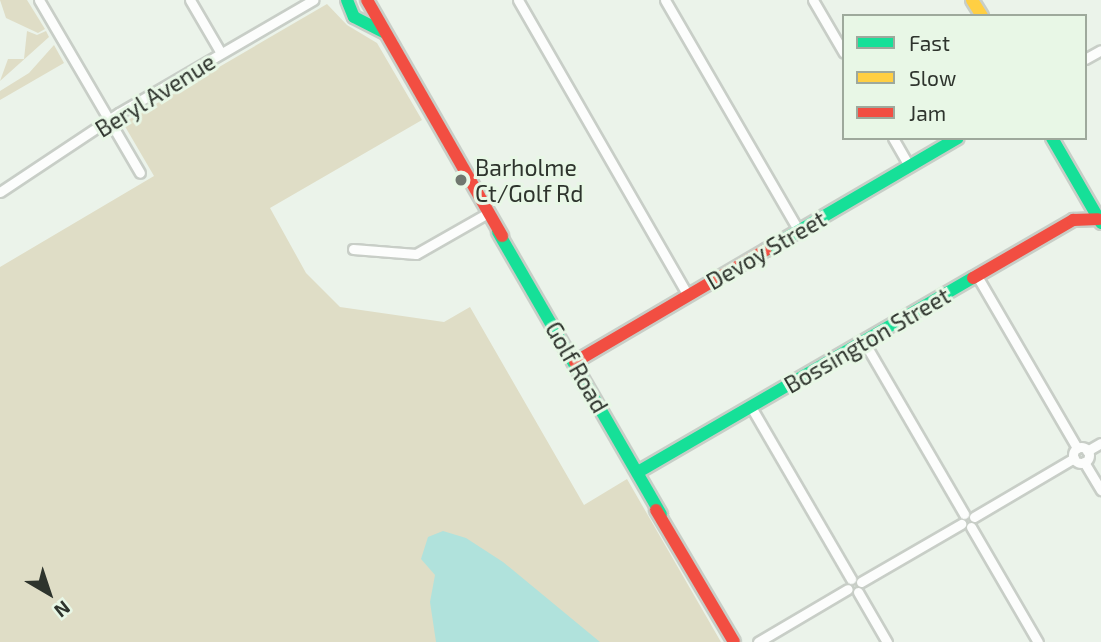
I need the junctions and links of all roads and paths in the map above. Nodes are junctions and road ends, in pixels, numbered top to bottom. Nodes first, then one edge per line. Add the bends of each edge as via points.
1 (39, 0) edge
2 (190, 0) edge
3 (313, 0) edge
4 (518, 0) edge
5 (665, 0) edge
6 (813, 0) edge
7 (370, 2) edge
8 (350, 3) edge
9 (360, 19) junction
10 (384, 32) junction
11 (842, 49) edge
12 (221, 53) junction
13 (110, 120) junction
14 (894, 140) edge
15 (954, 140) edge
16 (1053, 140) edge
17 (909, 166) junction
18 (140, 173) dead end
19 (0, 192) edge
20 (486, 214) junction
21 (1100, 221) edge
22 (799, 231) junction
23 (353, 249) dead end
24 (977, 276) junction
25 (688, 296) junction
26 (864, 342) junction
27 (575, 362) junction
28 (751, 407) junction
29 (1101, 443) edge
30 (1087, 451) junction
31 (1075, 453) junction
32 (1084, 462) junction
33 (640, 476) junction
34 (1101, 490) edge
35 (967, 520) junction
36 (861, 582) junction
37 (849, 584) junction
38 (858, 592) junction
39 (734, 642) edge
40 (758, 642) edge
41 (887, 642) edge
42 (1038, 642) edge

1 - 13 street
2 - 12 street
3 - 12 street, Beryl Avenue
4 - 25 street
5 - 22 street
6 - 11 street
7 - 9 main road
7 - 10 main road, Golf Road
8 - 9 main road
9 - 10 main road
10 - 20 main road, Golf Road
12 - 13 street, Beryl Avenue
13 - 18 street
13 - 19 street, Beryl Avenue
14 - 17 street
15 - 17 main road, Devoy Street
16 - 21 main road
17 - 22 main road, Devoy Street
20 - 23 street via 416,254
20 - 27 main road, Golf Road
21 - 24 main road, Bossington Street via 1073,220
22 - 25 main road, Devoy Street
24 - 26 main road, Bossington Street
24 - 31 street
25 - 27 main road, Devoy Street
26 - 28 main road, Bossington Street
26 - 35 street
27 - 33 main road, Golf Road
28 - 33 main road, Bossington Street
28 - 37 street
29 - 30 street
30 - 31 street
30 - 32 street
31 - 32 street
31 - 35 street
32 - 34 street
33 - 39 main road, Golf Road
35 - 36 street
35 - 42 street
36 - 37 street
36 - 38 street
37 - 38 street
37 - 40 street
38 - 41 street

